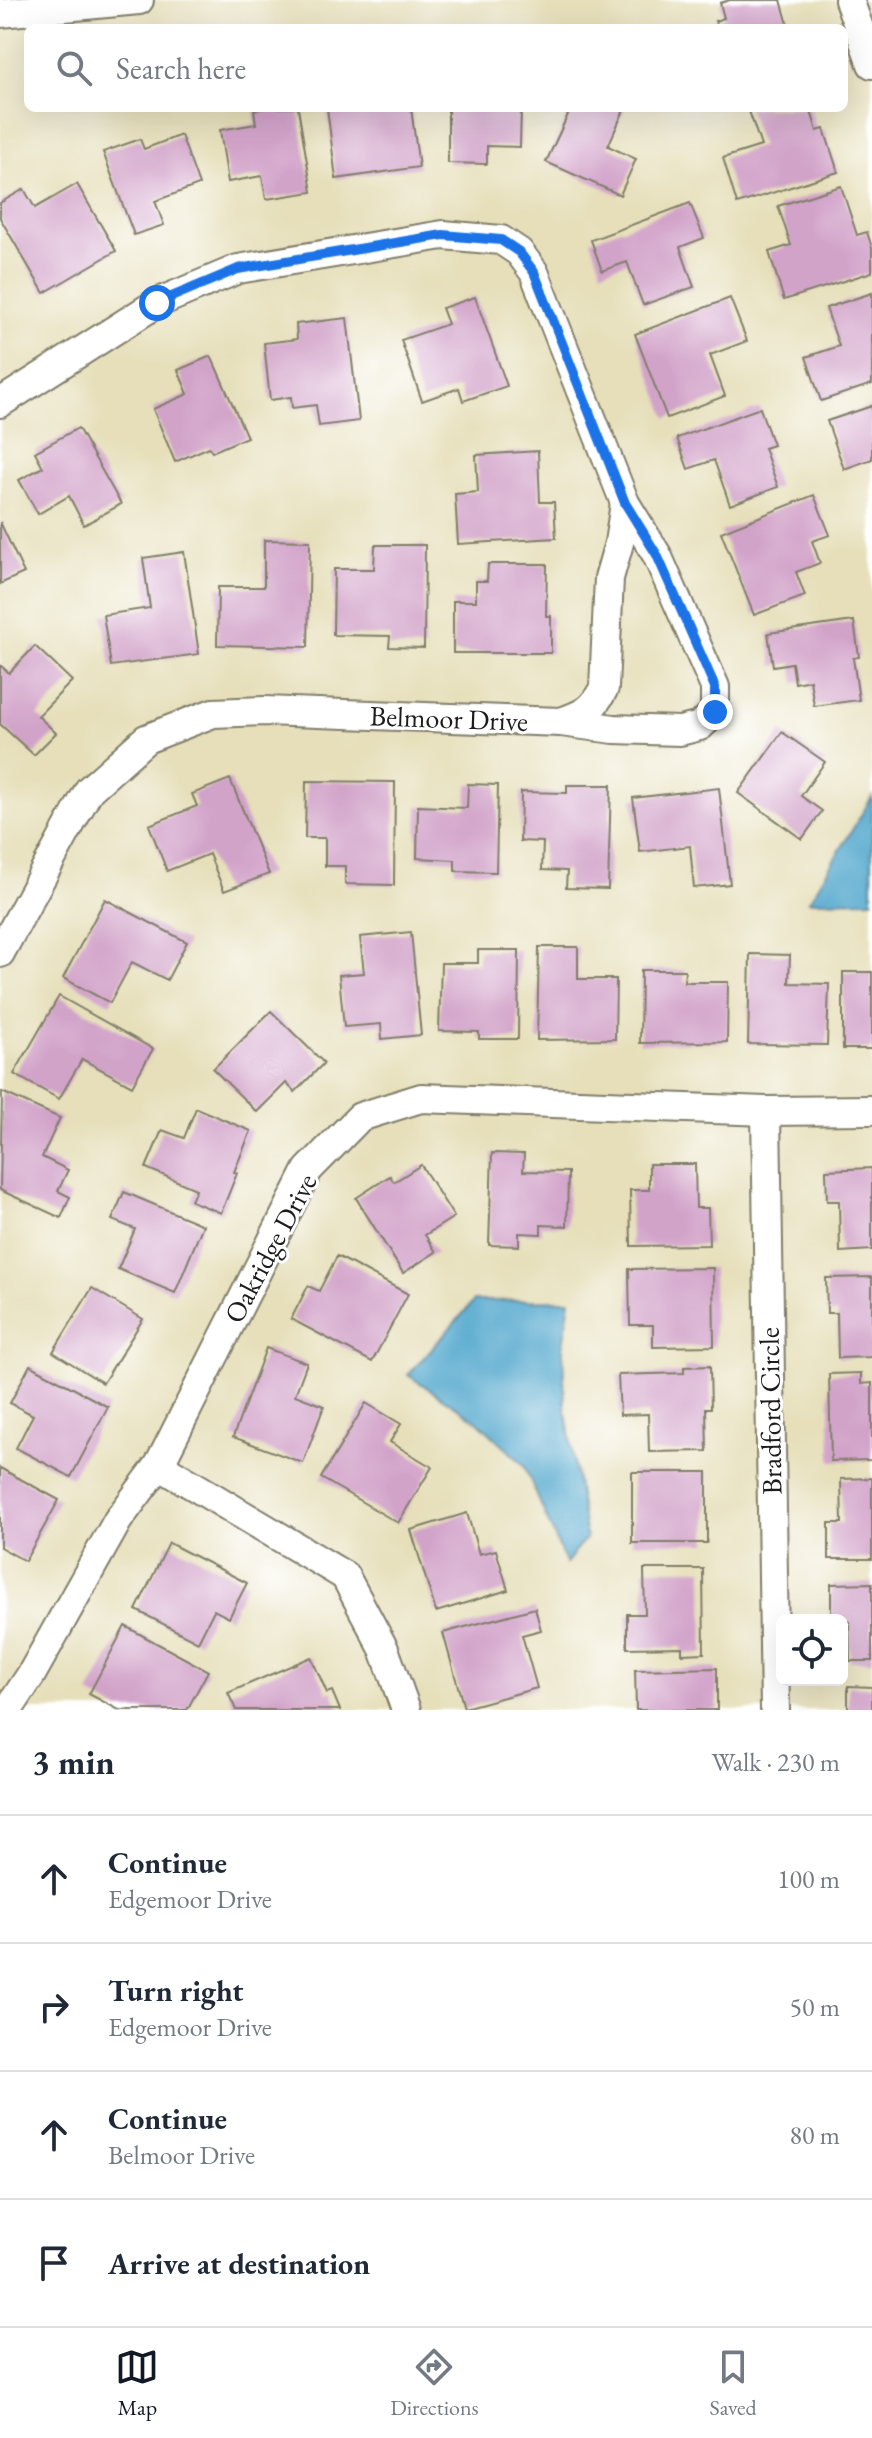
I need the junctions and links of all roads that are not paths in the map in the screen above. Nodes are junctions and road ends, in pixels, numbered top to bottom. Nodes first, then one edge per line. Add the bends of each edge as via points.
1 (139, 0) edge
2 (849, 0) edge
3 (1, 9) edge
4 (872, 64) edge
5 (0, 403) edge
6 (625, 503) junction
7 (561, 722) junction
8 (0, 953) edge
9 (872, 1110) edge
10 (766, 1111) junction
11 (159, 1465) junction
12 (8, 1710) edge
13 (406, 1710) edge
14 (775, 1710) edge

1 - 3 street
2 - 4 street
5 - 6 street, Belmoor Drive via 157,303 238,269 443,235 501,240 534,272
6 - 7 street via 609,578 604,688 596,704
6 - 7 street, Belmoor Drive via 657,555 715,687 715,712 700,726 680,731
7 - 8 street, Belmoor Drive via 213,713 146,739 89,790
9 - 10 street, Oakridge Drive
10 - 11 street, Oakridge Drive via 421,1098 360,1117 308,1170
10 - 14 street, Bradford Circle
11 - 12 street, Oakridge Drive via 118,1520
11 - 13 street via 345,1576 384,1649

